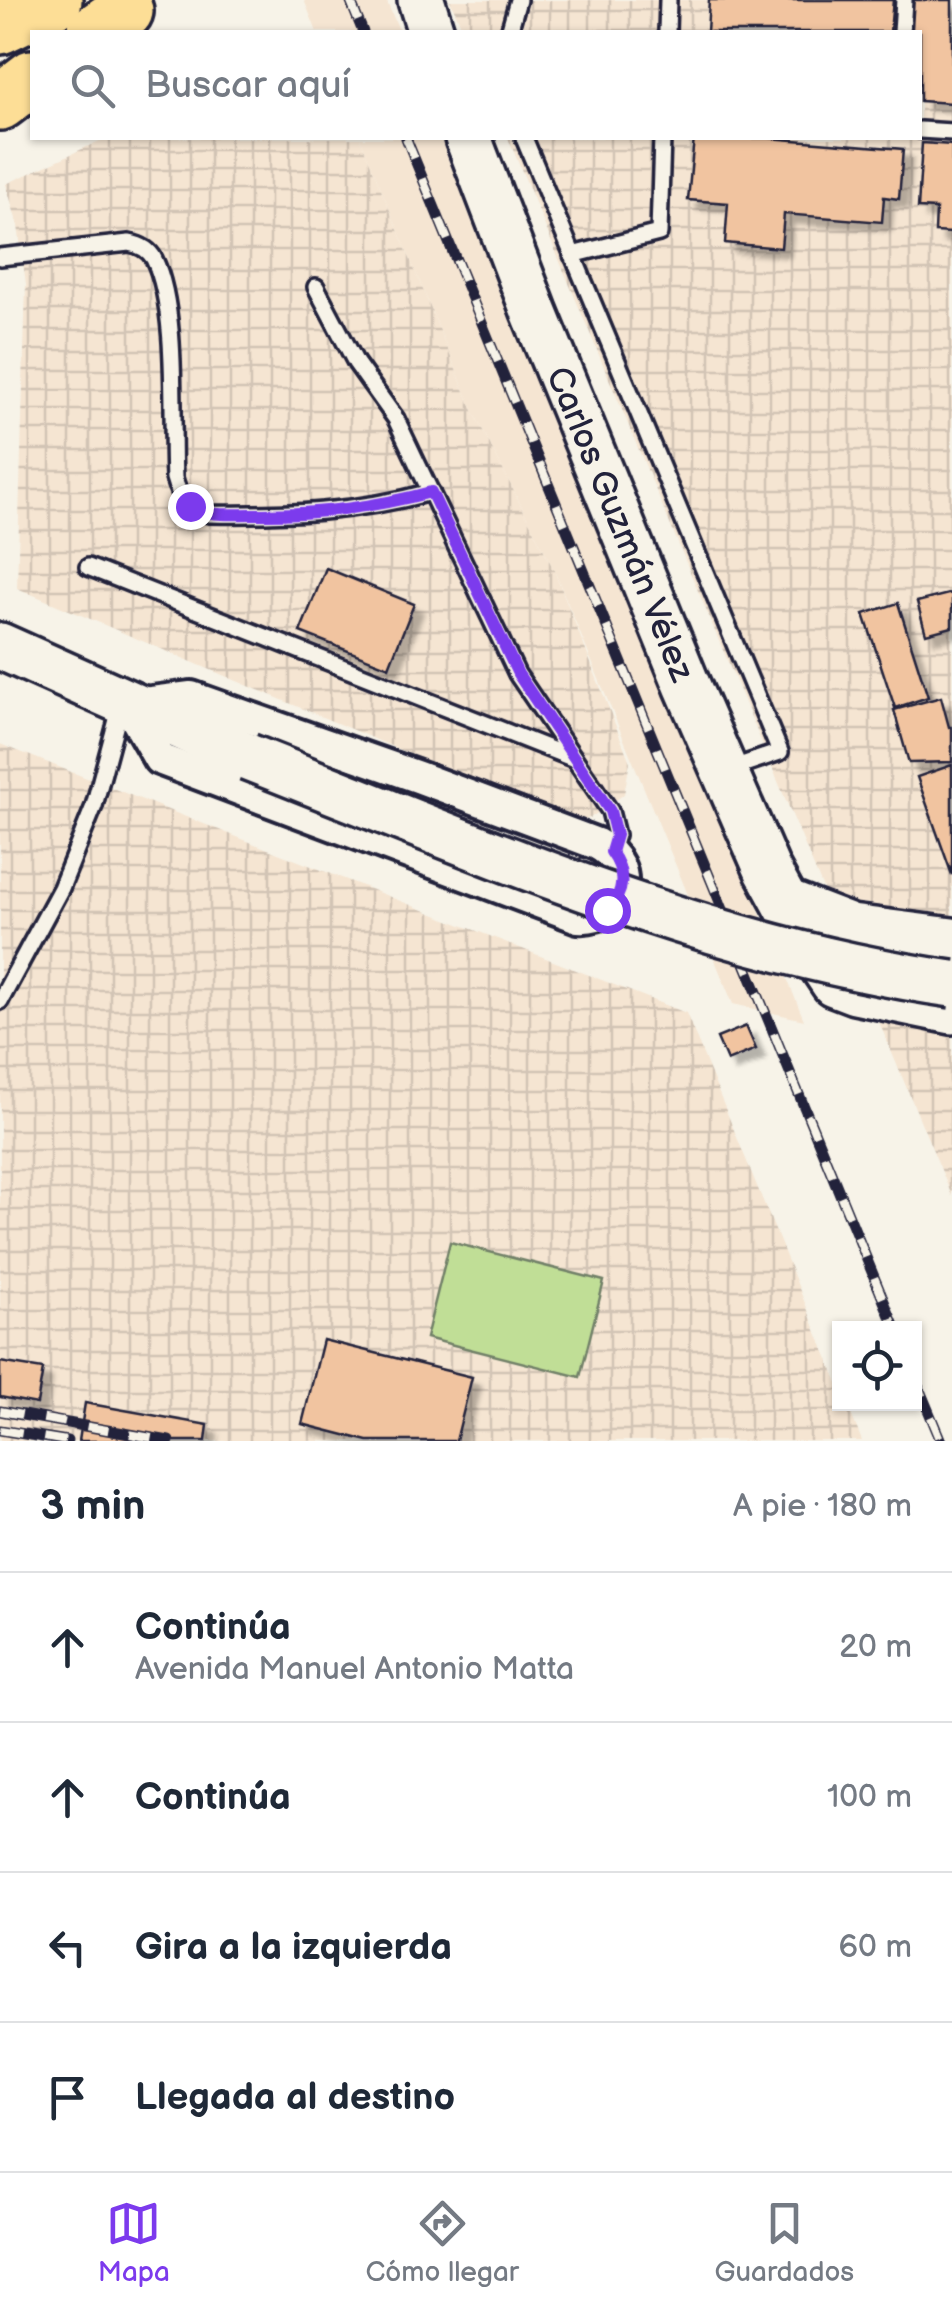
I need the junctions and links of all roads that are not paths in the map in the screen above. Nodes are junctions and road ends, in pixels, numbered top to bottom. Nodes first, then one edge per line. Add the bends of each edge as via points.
1 (54, 0) edge
2 (420, 0) edge
3 (518, 0) edge
4 (668, 0) edge
5 (904, 0) edge
6 (0, 26) edge
7 (430, 30) edge
8 (510, 30) edge
9 (666, 30) edge
10 (902, 30) edge
11 (30, 80) edge
12 (0, 102) edge
13 (922, 130) edge
14 (952, 132) edge
15 (469, 140) edge
16 (525, 140) edge
17 (662, 140) edge
18 (572, 255) junction
19 (0, 257) edge
20 (316, 287) dead end
21 (431, 492) junction
22 (88, 567) dead end
23 (0, 646) edge
24 (125, 704) junction
25 (572, 758) junction
26 (724, 771) junction
27 (611, 852) junction
28 (786, 904) junction
29 (952, 941) edge
30 (952, 984) edge
31 (0, 1001) edge
32 (952, 1011) edge

1 - 6 highway
2 - 7 street
3 - 8 lane
4 - 9 lane
5 - 10 lane
11 - 12 highway
13 - 14 lane
15 - 26 street, Carlos Guzmán Vélez
16 - 18 lane
17 - 18 lane via 659,232
18 - 26 lane via 780,752
19 - 21 lane via 129,243 153,257 172,358 174,478 183,500 199,511 325,513
20 - 21 lane via 356,363 396,419
21 - 25 lane via 518,674
22 - 25 lane
23 - 24 street
24 - 27 street via 191,696
24 - 27 street via 159,759 578,917 607,910 619,895 622,872
24 - 30 street, bridge via 664,917 798,955
24 - 31 lane via 60,888
25 - 27 lane via 610,811 616,835
26 - 28 street, Carlos Guzmán Vélez
28 - 29 street via 851,928
28 - 32 street, Carlos Guzmán Vélez via 834,982

